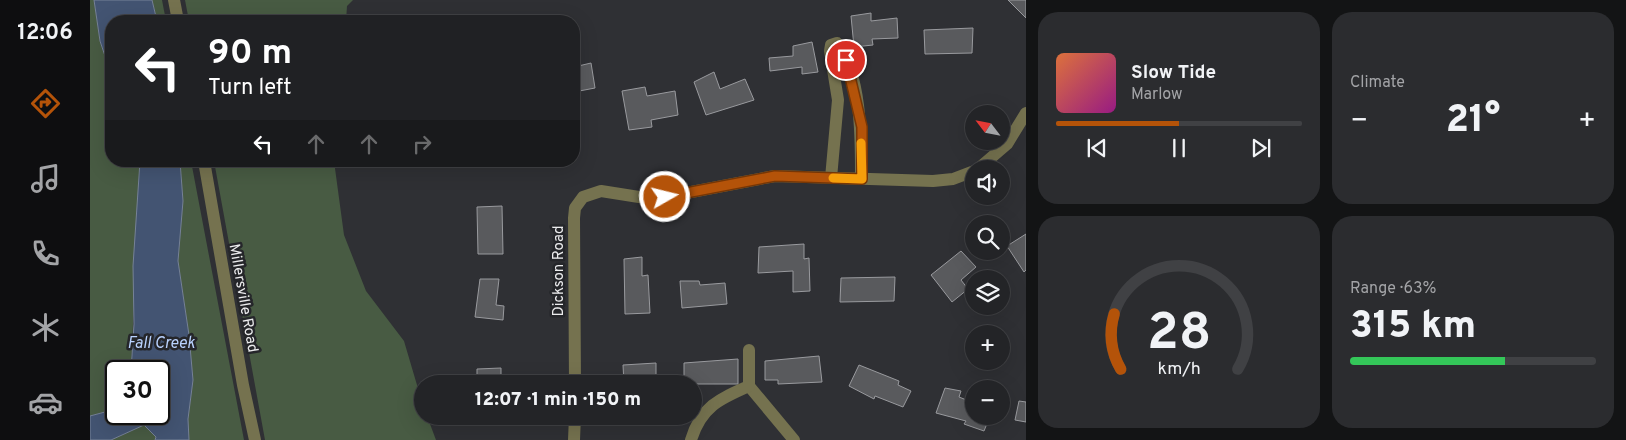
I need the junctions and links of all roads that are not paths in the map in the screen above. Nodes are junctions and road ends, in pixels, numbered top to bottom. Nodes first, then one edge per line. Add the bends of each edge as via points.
1 (174, 0) edge
2 (177, 15) edge
3 (1026, 113) edge
4 (988, 160) edge
5 (205, 167) edge
6 (965, 174) edge
7 (831, 178) junction
8 (862, 179) junction
9 (749, 350) dead end
10 (575, 375) edge
11 (749, 386) junction
12 (575, 425) edge
13 (255, 440) edge
14 (574, 440) edge
15 (691, 440) edge
16 (794, 440) edge

1 - 2 street
3 - 4 street via 1007,144
5 - 13 street, Millersville Road
6 - 8 street, Dickson Road via 933,181
7 - 8 street, Dickson Road
7 - 8 street via 838,100 830,51 831,45 837,43 846,60 859,110
7 - 10 street, Dickson Road via 775,176 665,197 601,191 583,197 575,208 574,218
9 - 11 street
11 - 15 street via 707,407
11 - 16 street
12 - 14 street

